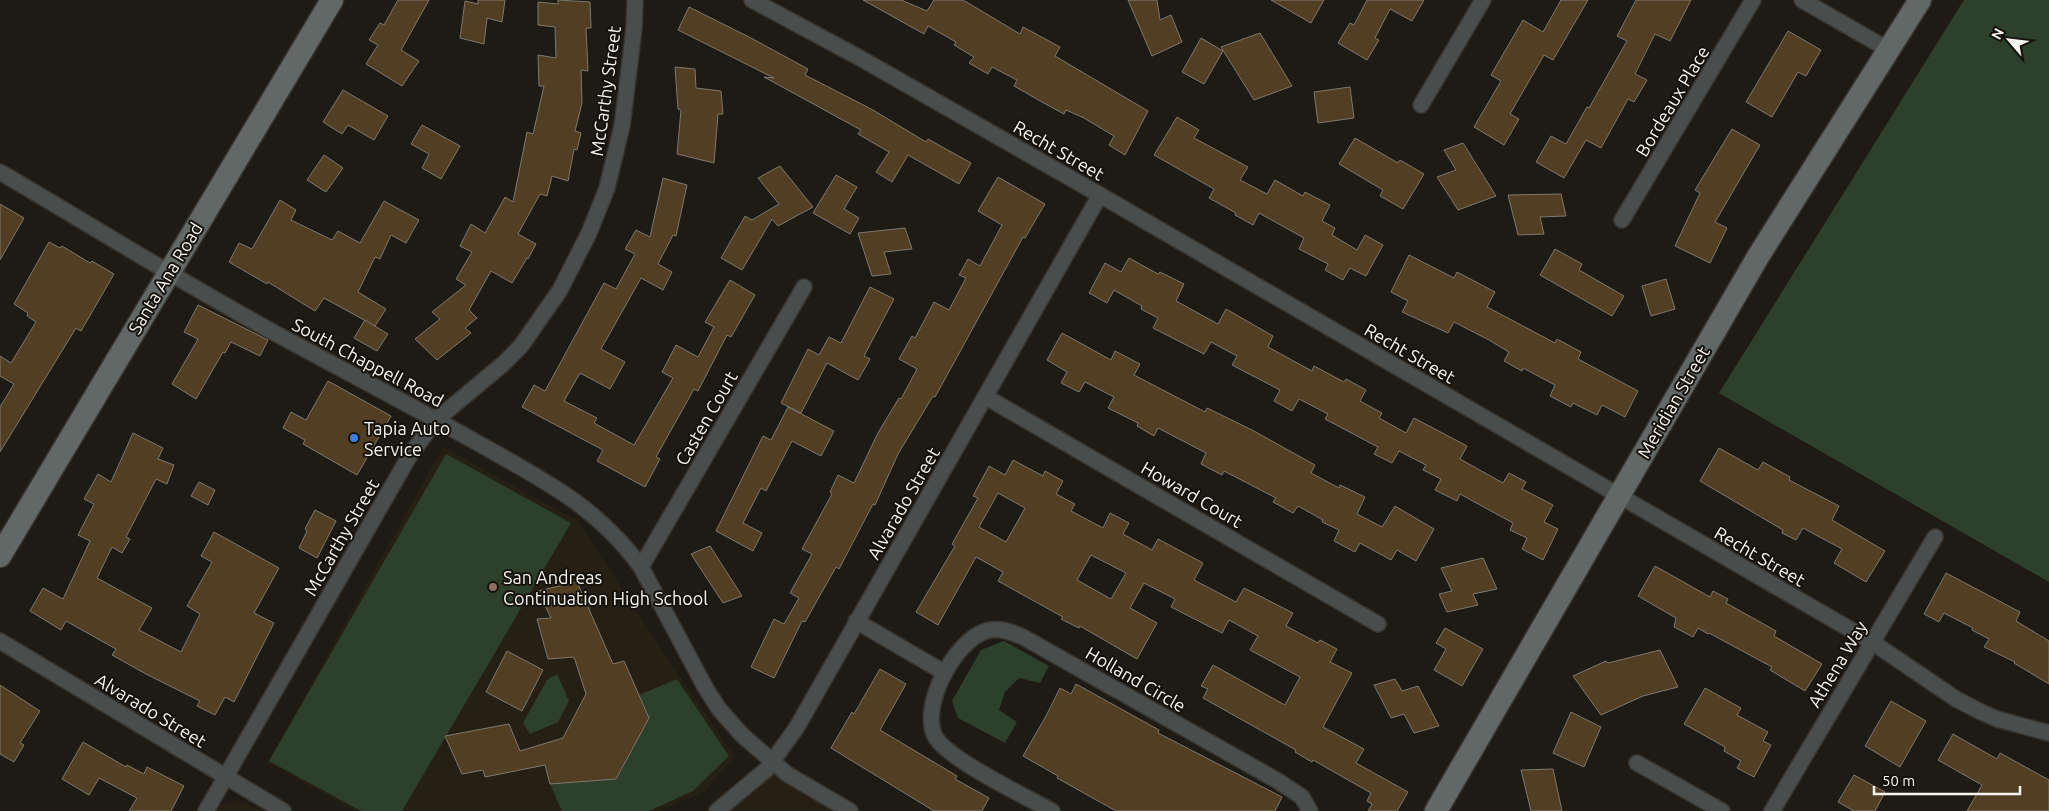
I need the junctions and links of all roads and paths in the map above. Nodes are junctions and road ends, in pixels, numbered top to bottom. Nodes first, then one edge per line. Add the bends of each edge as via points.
1 (332, 0) edge
2 (635, 0) edge
3 (752, 0) edge
4 (1484, 0) edge
5 (1753, 0) edge
6 (1802, 0) edge
7 (1920, 0) edge
8 (1889, 50) junction
9 (1421, 105) dead end
10 (0, 172) edge
11 (1100, 195) junction
12 (1622, 220) dead end
13 (169, 271) junction
14 (804, 287) dead end
15 (986, 397) junction
16 (436, 420) junction
17 (1619, 496) junction
18 (1935, 537) dead end
19 (0, 556) edge
20 (641, 567) junction
21 (856, 622) junction
22 (1378, 624) dead end
23 (0, 641) edge
24 (1872, 642) junction
25 (944, 673) junction
26 (2049, 733) edge
27 (772, 761) junction
28 (1636, 763) dead end
29 (226, 776) junction
30 (206, 811) edge
31 (283, 811) edge
32 (717, 811) edge
33 (850, 811) edge
34 (1052, 811) edge
35 (1310, 811) edge
36 (1436, 811) edge
37 (1722, 811) edge
38 (1772, 811) edge

1 - 13 street, Santa Ana Road
2 - 16 street, McCarthy Street via 622,126 611,175 589,233 560,290 521,346
3 - 11 street, Recht Street
4 - 9 street
5 - 12 street, Bordeaux Place
6 - 8 street
7 - 8 street, Meridian Street
8 - 17 street, Meridian Street via 1759,255
10 - 13 street, South Chappell Road
11 - 15 street, Alvarado Street
11 - 17 street, Recht Street
13 - 16 street, South Chappell Road via 280,336
13 - 19 street, Santa Ana Road
14 - 20 street, Casten Court
15 - 21 street, Alvarado Street
15 - 22 street, Howard Court
16 - 20 street, South Chappell Road via 586,508
16 - 29 street, McCarthy Street via 410,454
17 - 24 street, Recht Street
17 - 36 street, Meridian Street
18 - 24 street, Athena Way
20 - 27 street, South Chappell Road via 704,687 742,735
21 - 25 street
21 - 27 street, Alvarado Street via 806,712
23 - 29 street, Alvarado Street
24 - 26 street, Recht Street via 1956,699 1981,712
24 - 38 street, Athena Way
25 - 34 street, Holland Circle via 930,716 936,738 964,762
25 - 35 street, Holland Circle via 972,638 986,631 1006,630 1278,782 1302,797
27 - 32 street, Alvarado Street via 768,769
27 - 33 street, South Chappell Road via 786,774
28 - 37 street
29 - 30 street, McCarthy Street
29 - 31 street, Alvarado Street

